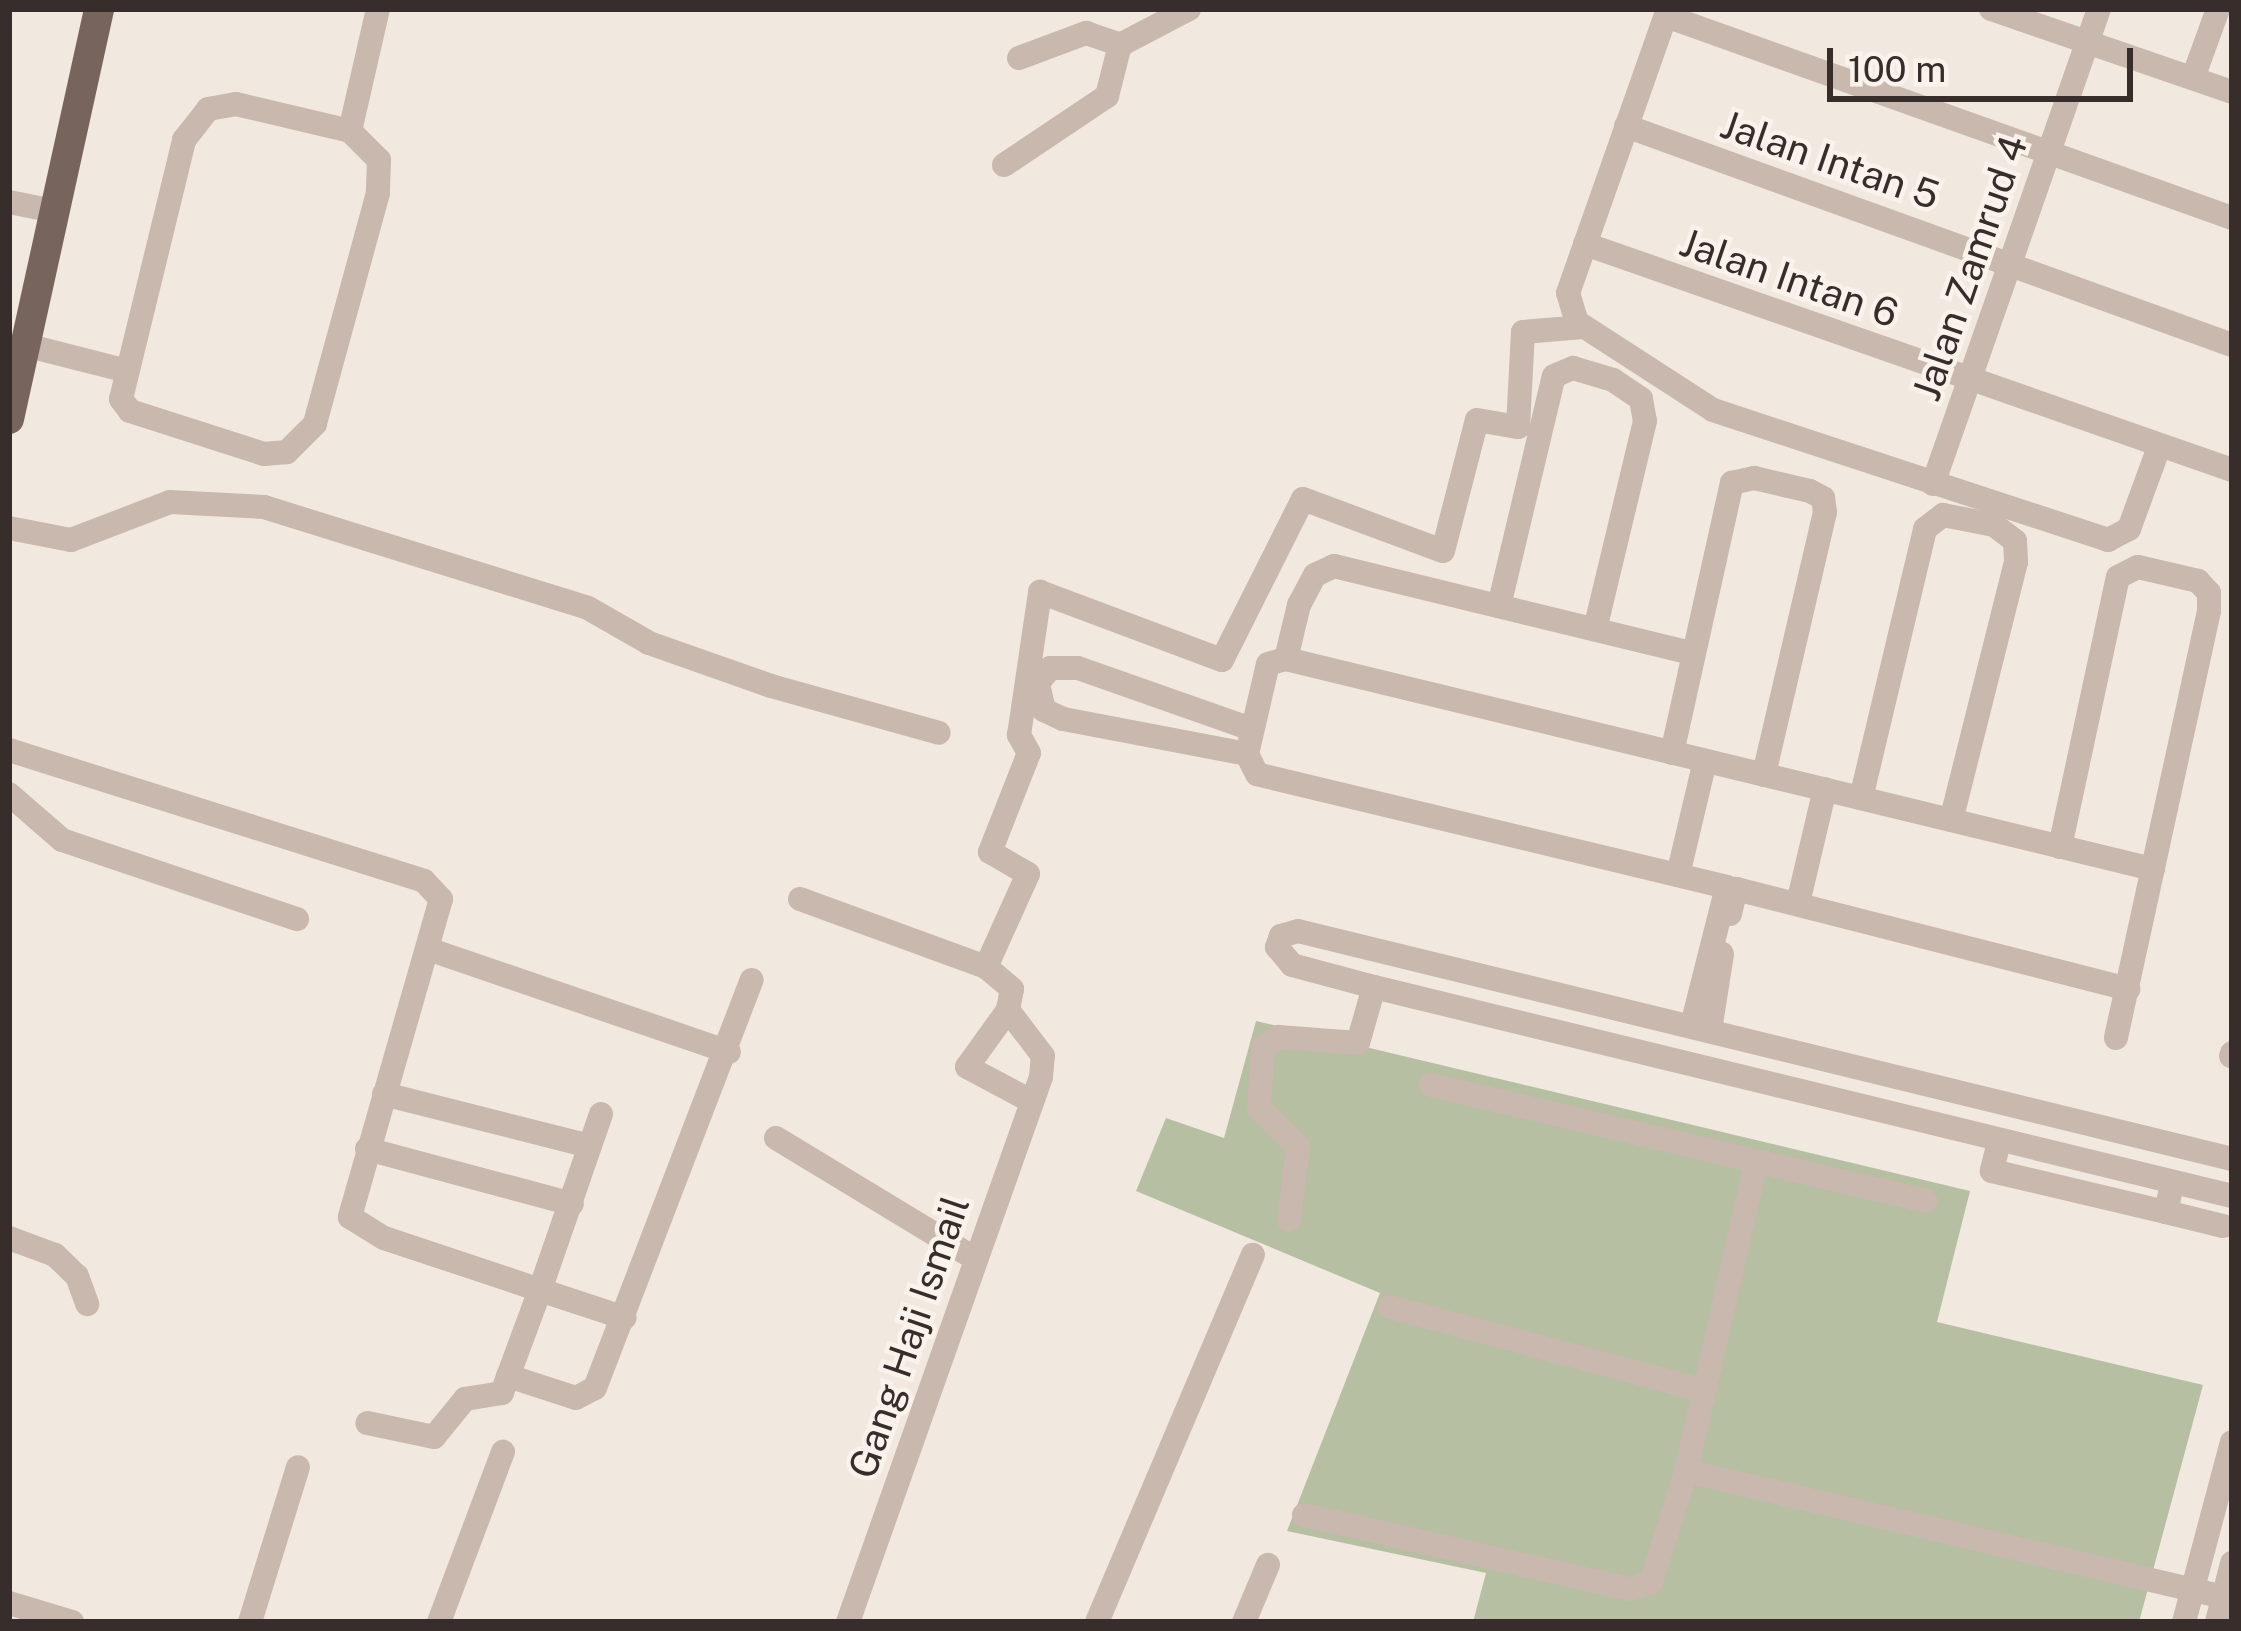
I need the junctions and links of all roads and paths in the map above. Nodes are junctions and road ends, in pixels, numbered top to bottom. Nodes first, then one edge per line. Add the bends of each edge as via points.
1 (99, 9) edge
2 (378, 9) edge
3 (1189, 9) edge
4 (1991, 9) edge
5 (2099, 9) edge
6 (2218, 9) edge
7 (1667, 13) edge
8 (1143, 19) edge
9 (2087, 43) junction
10 (1120, 44) junction
11 (1019, 58) dead end
12 (2193, 78) junction
13 (2232, 92) edge
14 (1627, 126) junction
15 (350, 130) junction
16 (2049, 152) junction
17 (1004, 165) dead end
18 (9, 202) edge
19 (54, 211) junction
20 (2232, 218) edge
21 (1585, 244) junction
22 (2011, 262) junction
23 (1582, 327) junction
24 (25, 345) junction
25 (2232, 345) edge
26 (123, 370) junction
27 (1970, 380) junction
28 (9, 419) edge
29 (2159, 447) junction
30 (2232, 470) edge
31 (1933, 484) junction
32 (9, 528) edge
33 (1499, 606) junction
34 (1595, 629) junction
35 (1692, 653) junction
36 (1286, 659) junction
37 (939, 733) dead end
38 (1249, 742) junction
39 (9, 750) edge
40 (1672, 753) junction
41 (1705, 761) junction
42 (1764, 775) junction
43 (1825, 790) junction
44 (9, 794) edge
45 (1861, 798) junction
46 (1951, 820) junction
47 (2060, 847) junction
48 (2153, 869) junction
49 (1678, 875) junction
50 (800, 899) dead end
51 (1798, 903) junction
52 (297, 919) dead end
53 (1721, 932) junction
54 (428, 950) junction
55 (986, 967) junction
56 (752, 980) dead end
57 (1374, 987) junction
58 (2128, 988) junction
59 (1620, 1008) junction
60 (1008, 1010) junction
61 (1701, 1027) junction
62 (2116, 1038) dead end
63 (1612, 1048) junction
64 (729, 1052) junction
65 (1431, 1085) dead end
66 (1971, 1093) junction
67 (384, 1094) junction
68 (1031, 1101) junction
69 (601, 1114) dead end
70 (1960, 1133) junction
71 (776, 1138) dead end
72 (1999, 1142) junction
73 (590, 1147) junction
74 (367, 1149) junction
75 (2232, 1160) edge
76 (1756, 1162) junction
77 (2172, 1183) junction
78 (2232, 1196) edge
79 (1926, 1201) dead end
80 (572, 1204) junction
81 (2166, 1212) junction
82 (1289, 1220) dead end
83 (2223, 1226) dead end
84 (9, 1238) edge
85 (1253, 1255) dead end
86 (974, 1258) junction
87 (540, 1290) junction
88 (87, 1304) dead end
89 (1390, 1307) dead end
90 (626, 1318) junction
91 (508, 1376) junction
92 (1703, 1390) junction
93 (367, 1423) dead end
94 (2232, 1442) edge
95 (503, 1452) dead end
96 (298, 1467) dead end
97 (2229, 1468) edge
98 (1686, 1471) junction
99 (1304, 1515) dead end
100 (2232, 1563) edge
101 (1268, 1565) dead end
102 (2192, 1590) junction
103 (9, 1603) edge
104 (2224, 1606) edge
105 (72, 1622) edge
106 (250, 1622) edge
107 (439, 1622) edge
108 (848, 1622) edge
109 (1097, 1622) edge
110 (1244, 1622) edge
111 (2184, 1622) edge

1 - 19 main road
2 - 15 street
3 - 8 street
4 - 9 street
5 - 9 street, Jalan Zamrud 4
6 - 12 street
7 - 14 street
7 - 16 street
8 - 10 street
9 - 12 street
9 - 16 street, Jalan Zamrud 4
10 - 11 street via 1086,33
10 - 17 street via 1107,96
12 - 13 street
14 - 21 street
14 - 22 street, Jalan Intan 5
15 - 26 street via 236,104 197,117 184,140
15 - 26 street via 379,160 378,193 315,424 301,445 264,454 130,411 121,399
16 - 20 street
16 - 22 street, Jalan Zamrud 4
18 - 19 street
19 - 24 main road
21 - 23 street via 1568,293 1568,310
21 - 27 street, Jalan Intan 6
22 - 25 street, Jalan Intan 5
22 - 27 street, Jalan Zamrud 4
23 - 31 street via 1713,410
23 - 55 street via 1522,332 1518,427 1477,420 1443,551 1304,499 1222,661 1040,592 1019,735 1029,753 990,852 1028,874
24 - 26 street
24 - 28 main road
27 - 29 street, Jalan Intan 6
27 - 31 street, Jalan Zamrud 4
29 - 30 street, Jalan Intan 6
29 - 31 street via 2120,540
32 - 37 street via 70,540 170,502 264,507 588,608 649,643 771,686
33 - 34 street
33 - 34 street via 1554,376 1573,368 1641,399 1645,421
33 - 36 street via 1334,566 1315,575 1299,605
34 - 35 street
35 - 40 street
35 - 42 street via 1732,483 1754,478 1823,498
36 - 38 street via 1268,664
36 - 40 street
38 - 38 street via 1063,718 1045,710 1038,683 1050,668 1078,668
38 - 49 street via 1257,773 1281,782
39 - 54 street via 424,881 441,899
40 - 41 street
41 - 42 street
41 - 49 street
42 - 43 street
43 - 45 street
43 - 51 street
44 - 52 street via 62,840
45 - 46 street
45 - 46 street via 1925,529 1943,515 1994,525 2015,542 2016,562
46 - 47 street
47 - 48 street
47 - 48 street via 2118,577 2138,567 2198,581 2209,611
48 - 58 street
49 - 53 street via 1726,887
50 - 55 street
51 - 53 street via 1736,889
51 - 58 street
53 - 61 street
54 - 64 street
54 - 67 street
55 - 60 street via 1012,989
56 - 64 street
57 - 59 street via 1292,965 1277,953 1281,936 1298,931
57 - 63 street
57 - 82 street via 1358,1043 1279,1037 1263,1048 1259,1108 1298,1147
58 - 62 street
59 - 61 street
59 - 63 street
60 - 68 street, Gang Haji Ismail via 1043,1056
60 - 68 street via 968,1067
61 - 66 street
63 - 70 street
64 - 90 street
65 - 76 street
66 - 70 street
66 - 75 street
67 - 73 street
67 - 74 street
68 - 86 street, Gang Haji Ismail
69 - 73 street
70 - 72 street
71 - 86 street
72 - 77 street
72 - 81 street via 1991,1171
73 - 80 street
74 - 80 street
74 - 87 street via 350,1206 357,1226
76 - 79 street
76 - 92 street
77 - 78 street
77 - 81 street
80 - 87 street
81 - 83 street
84 - 88 street via 55,1255 77,1276
85 - 109 street
86 - 108 street, Gang Haji Ismail
87 - 90 street
87 - 91 street
89 - 92 street
90 - 91 street via 585,1399
91 - 93 street via 502,1393 465,1400 434,1437
92 - 98 street
94 - 97 street
95 - 107 street
96 - 106 street
97 - 102 street
98 - 99 street via 1660,1570 1630,1589
98 - 102 street
100 - 104 street
101 - 110 street
102 - 104 street
102 - 111 street
103 - 105 street

